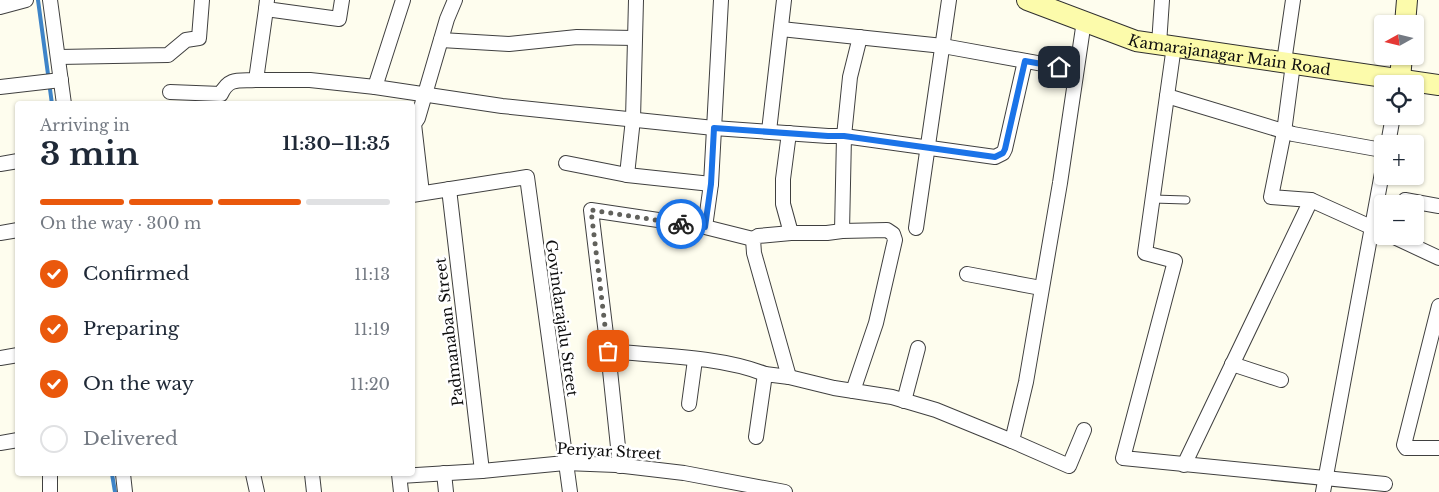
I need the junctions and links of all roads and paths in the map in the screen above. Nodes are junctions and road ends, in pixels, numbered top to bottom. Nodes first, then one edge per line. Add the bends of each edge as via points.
1 (26, 0) edge
2 (50, 0) edge
3 (202, 0) edge
4 (342, 0) edge
5 (403, 0) edge
6 (455, 0) edge
7 (636, 0) edge
8 (720, 0) edge
9 (784, 0) edge
10 (949, 0) edge
11 (1162, 0) edge
12 (1293, 0) edge
13 (1407, 0) edge
14 (1035, 1) edge
15 (267, 5) edge
16 (0, 7) edge
17 (1406, 15) edge
18 (1084, 21) junction
19 (781, 29) junction
20 (860, 37) junction
21 (636, 38) junction
22 (441, 40) junction
23 (1166, 45) junction
24 (942, 46) junction
25 (59, 57) junction
26 (1025, 61) junction
27 (1289, 63) junction
28 (1076, 70) junction
29 (1374, 77) edge
30 (61, 80) junction
31 (256, 80) junction
32 (1424, 84) edge
33 (1439, 85) edge
34 (375, 86) junction
35 (0, 87) edge
36 (170, 92) dead end
37 (424, 93) junction
38 (1167, 96) junction
39 (221, 99) edge
40 (64, 101) edge
41 (415, 118) edge
42 (633, 119) junction
43 (714, 128) junction
44 (769, 131) junction
45 (1284, 132) junction
46 (789, 133) junction
47 (844, 136) junction
48 (415, 142) edge
49 (928, 146) junction
50 (1374, 149) edge
51 (15, 162) edge
52 (566, 163) dead end
53 (0, 164) edge
54 (627, 174) junction
55 (711, 184) junction
56 (449, 189) junction
57 (418, 194) edge
58 (1153, 199) junction
59 (1186, 200) dead end
60 (1311, 200) junction
61 (1424, 203) edge
62 (1439, 206) edge
63 (705, 227) junction
64 (916, 228) dead end
65 (1374, 228) edge
66 (15, 230) edge
67 (842, 231) junction
68 (0, 233) edge
69 (791, 233) junction
70 (753, 239) junction
71 (1374, 244) edge
72 (1411, 245) edge
73 (1439, 258) edge
74 (967, 274) dead end
75 (1041, 288) junction
76 (1439, 306) edge
77 (918, 348) dead end
78 (608, 351) junction
79 (15, 356) edge
80 (0, 358) edge
81 (695, 360) junction
82 (1232, 364) junction
83 (765, 374) junction
84 (788, 376) junction
85 (1281, 380) dead end
86 (854, 391) junction
87 (904, 401) junction
88 (689, 404) dead end
89 (1084, 430) dead end
90 (756, 436) dead end
91 (15, 440) edge
92 (1012, 441) junction
93 (0, 443) edge
94 (1439, 448) edge
95 (565, 463) junction
96 (1184, 465) junction
97 (620, 466) junction
98 (482, 471) junction
99 (444, 473) junction
100 (415, 474) edge
101 (50, 476) edge
102 (122, 476) edge
103 (253, 476) edge
104 (312, 476) edge
105 (400, 476) edge
106 (1385, 484) dead end
107 (1325, 486) edge
108 (50, 492) edge
109 (125, 492) edge
110 (257, 492) edge
111 (314, 492) edge
112 (401, 492) edge
113 (446, 492) edge
114 (570, 492) edge
115 (785, 492) edge

1 - 16 street
2 - 25 street
3 - 25 street via 199,38 186,40 168,55
4 - 15 street via 339,19
5 - 34 street
6 - 22 street
7 - 21 street
8 - 43 street
9 - 19 street
10 - 24 street
11 - 23 street
12 - 27 street
13 - 17 main road
14 - 18 main road, Kamarajanagar Main Road
15 - 31 street
18 - 23 main road, Kamarajanagar Main Road via 1136,41
18 - 28 street
19 - 20 street
19 - 44 street
20 - 24 street
20 - 47 street via 850,77
21 - 22 street via 577,37 509,44
21 - 42 street
22 - 37 street
23 - 27 main road, Kamarajanagar Main Road
23 - 38 street
24 - 26 street
24 - 49 street
25 - 30 street
26 - 28 street
26 - 49 street via 1003,153 995,157
27 - 29 main road, Kamarajanagar Main Road
27 - 45 street
28 - 75 street
30 - 35 street
30 - 40 street
31 - 34 street via 310,80
31 - 39 street via 229,82
32 - 33 main road, Kamarajanagar Main Road
34 - 37 street
36 - 39 street
37 - 41 street
37 - 42 street via 502,106
38 - 45 street
38 - 58 street
42 - 43 street
42 - 54 street
43 - 44 street
43 - 55 street
44 - 46 street
45 - 50 street
45 - 60 street via 1271,197
46 - 47 street
46 - 69 street via 783,204
47 - 49 street
47 - 67 street
48 - 57 street
49 - 64 street
51 - 53 street
52 - 54 street
54 - 55 street
55 - 63 street
56 - 57 street
56 - 95 street, Govindarajalu Street via 527,177
56 - 98 street, Padmanaban Street
58 - 59 lane
58 - 96 street via 1145,253 1175,261 1123,458
60 - 65 street
60 - 82 street
61 - 62 street
63 - 70 street
63 - 78 street via 591,210
66 - 68 street
67 - 69 street
67 - 86 street via 887,230 895,240 876,323
69 - 70 street
70 - 84 street
71 - 107 street
72 - 73 street
74 - 75 street
75 - 92 street via 1026,382
76 - 94 street via 1404,445 1406,448
77 - 87 street
78 - 81 street
78 - 97 street
79 - 80 street
81 - 83 street via 746,367
81 - 88 street
82 - 85 street
82 - 96 street
83 - 84 street
83 - 90 street
84 - 86 street
86 - 87 street
87 - 92 street via 936,410
89 - 92 street via 1069,466
91 - 93 street
95 - 97 street, Periyar Street
95 - 98 street, Periyar Street
95 - 114 street, Govindarajalu Street
96 - 107 street
97 - 115 street, Periyar Street via 684,473
98 - 99 street, Periyar Street
99 - 100 street, Periyar Street
99 - 113 street
101 - 108 street
102 - 109 street
103 - 110 street
104 - 111 street
105 - 112 street
106 - 107 street

